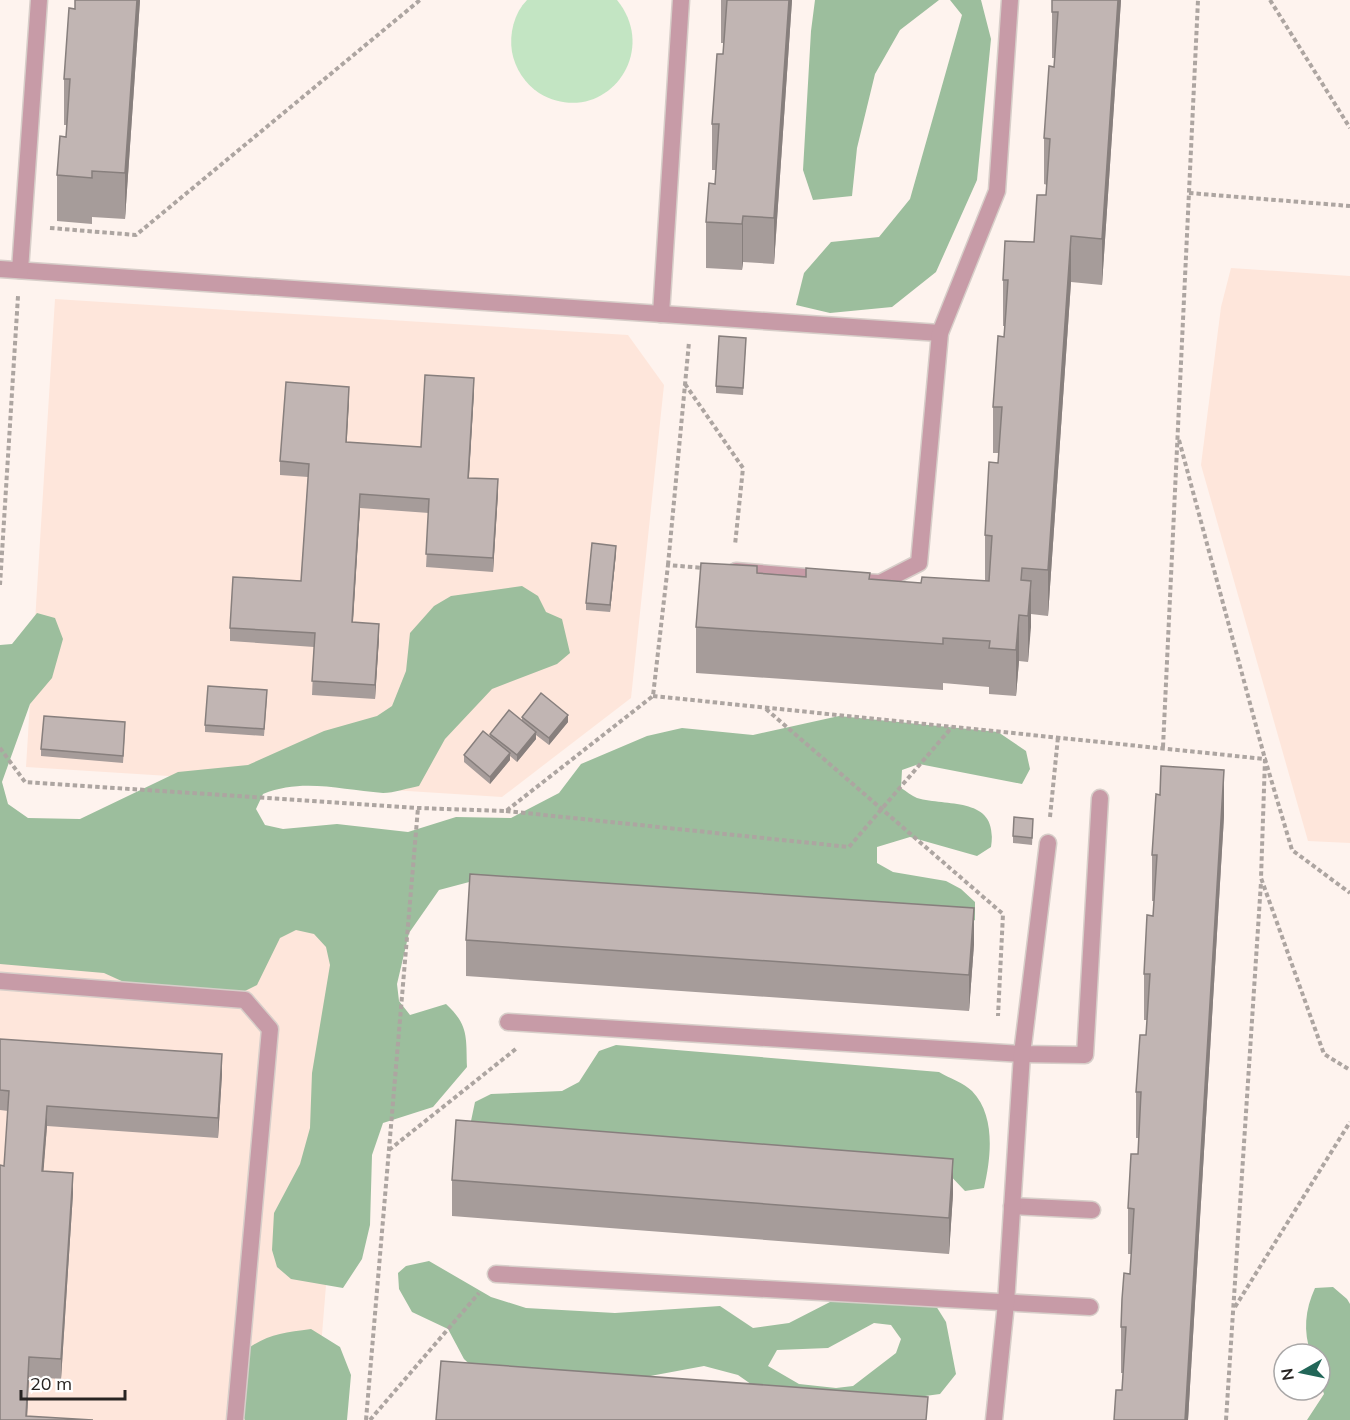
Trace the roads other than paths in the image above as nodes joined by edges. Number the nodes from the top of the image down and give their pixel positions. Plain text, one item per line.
1 (39, 0) edge
2 (681, 0) edge
3 (1010, 0) edge
4 (0, 269) edge
5 (20, 270) junction
6 (661, 314) junction
7 (940, 333) junction
8 (733, 571) edge
9 (823, 578) edge
10 (846, 580) edge
11 (1100, 798) dead end
12 (1048, 843) road end
13 (0, 981) edge
14 (508, 1022) dead end
15 (1022, 1054) junction
16 (1012, 1206) junction
17 (1092, 1210) dead end
18 (496, 1274) road end
19 (1005, 1303) junction
20 (1090, 1307) dead end
21 (235, 1420) edge
22 (994, 1420) edge

1 - 5 lane
2 - 6 lane
3 - 7 lane
4 - 5 lane
5 - 6 lane
6 - 7 lane
7 - 10 lane
8 - 9 lane
11 - 15 lane
12 - 15 lane
13 - 21 lane
14 - 15 lane
15 - 16 lane
16 - 17 lane
16 - 19 lane
18 - 19 lane
19 - 20 lane
19 - 22 lane

